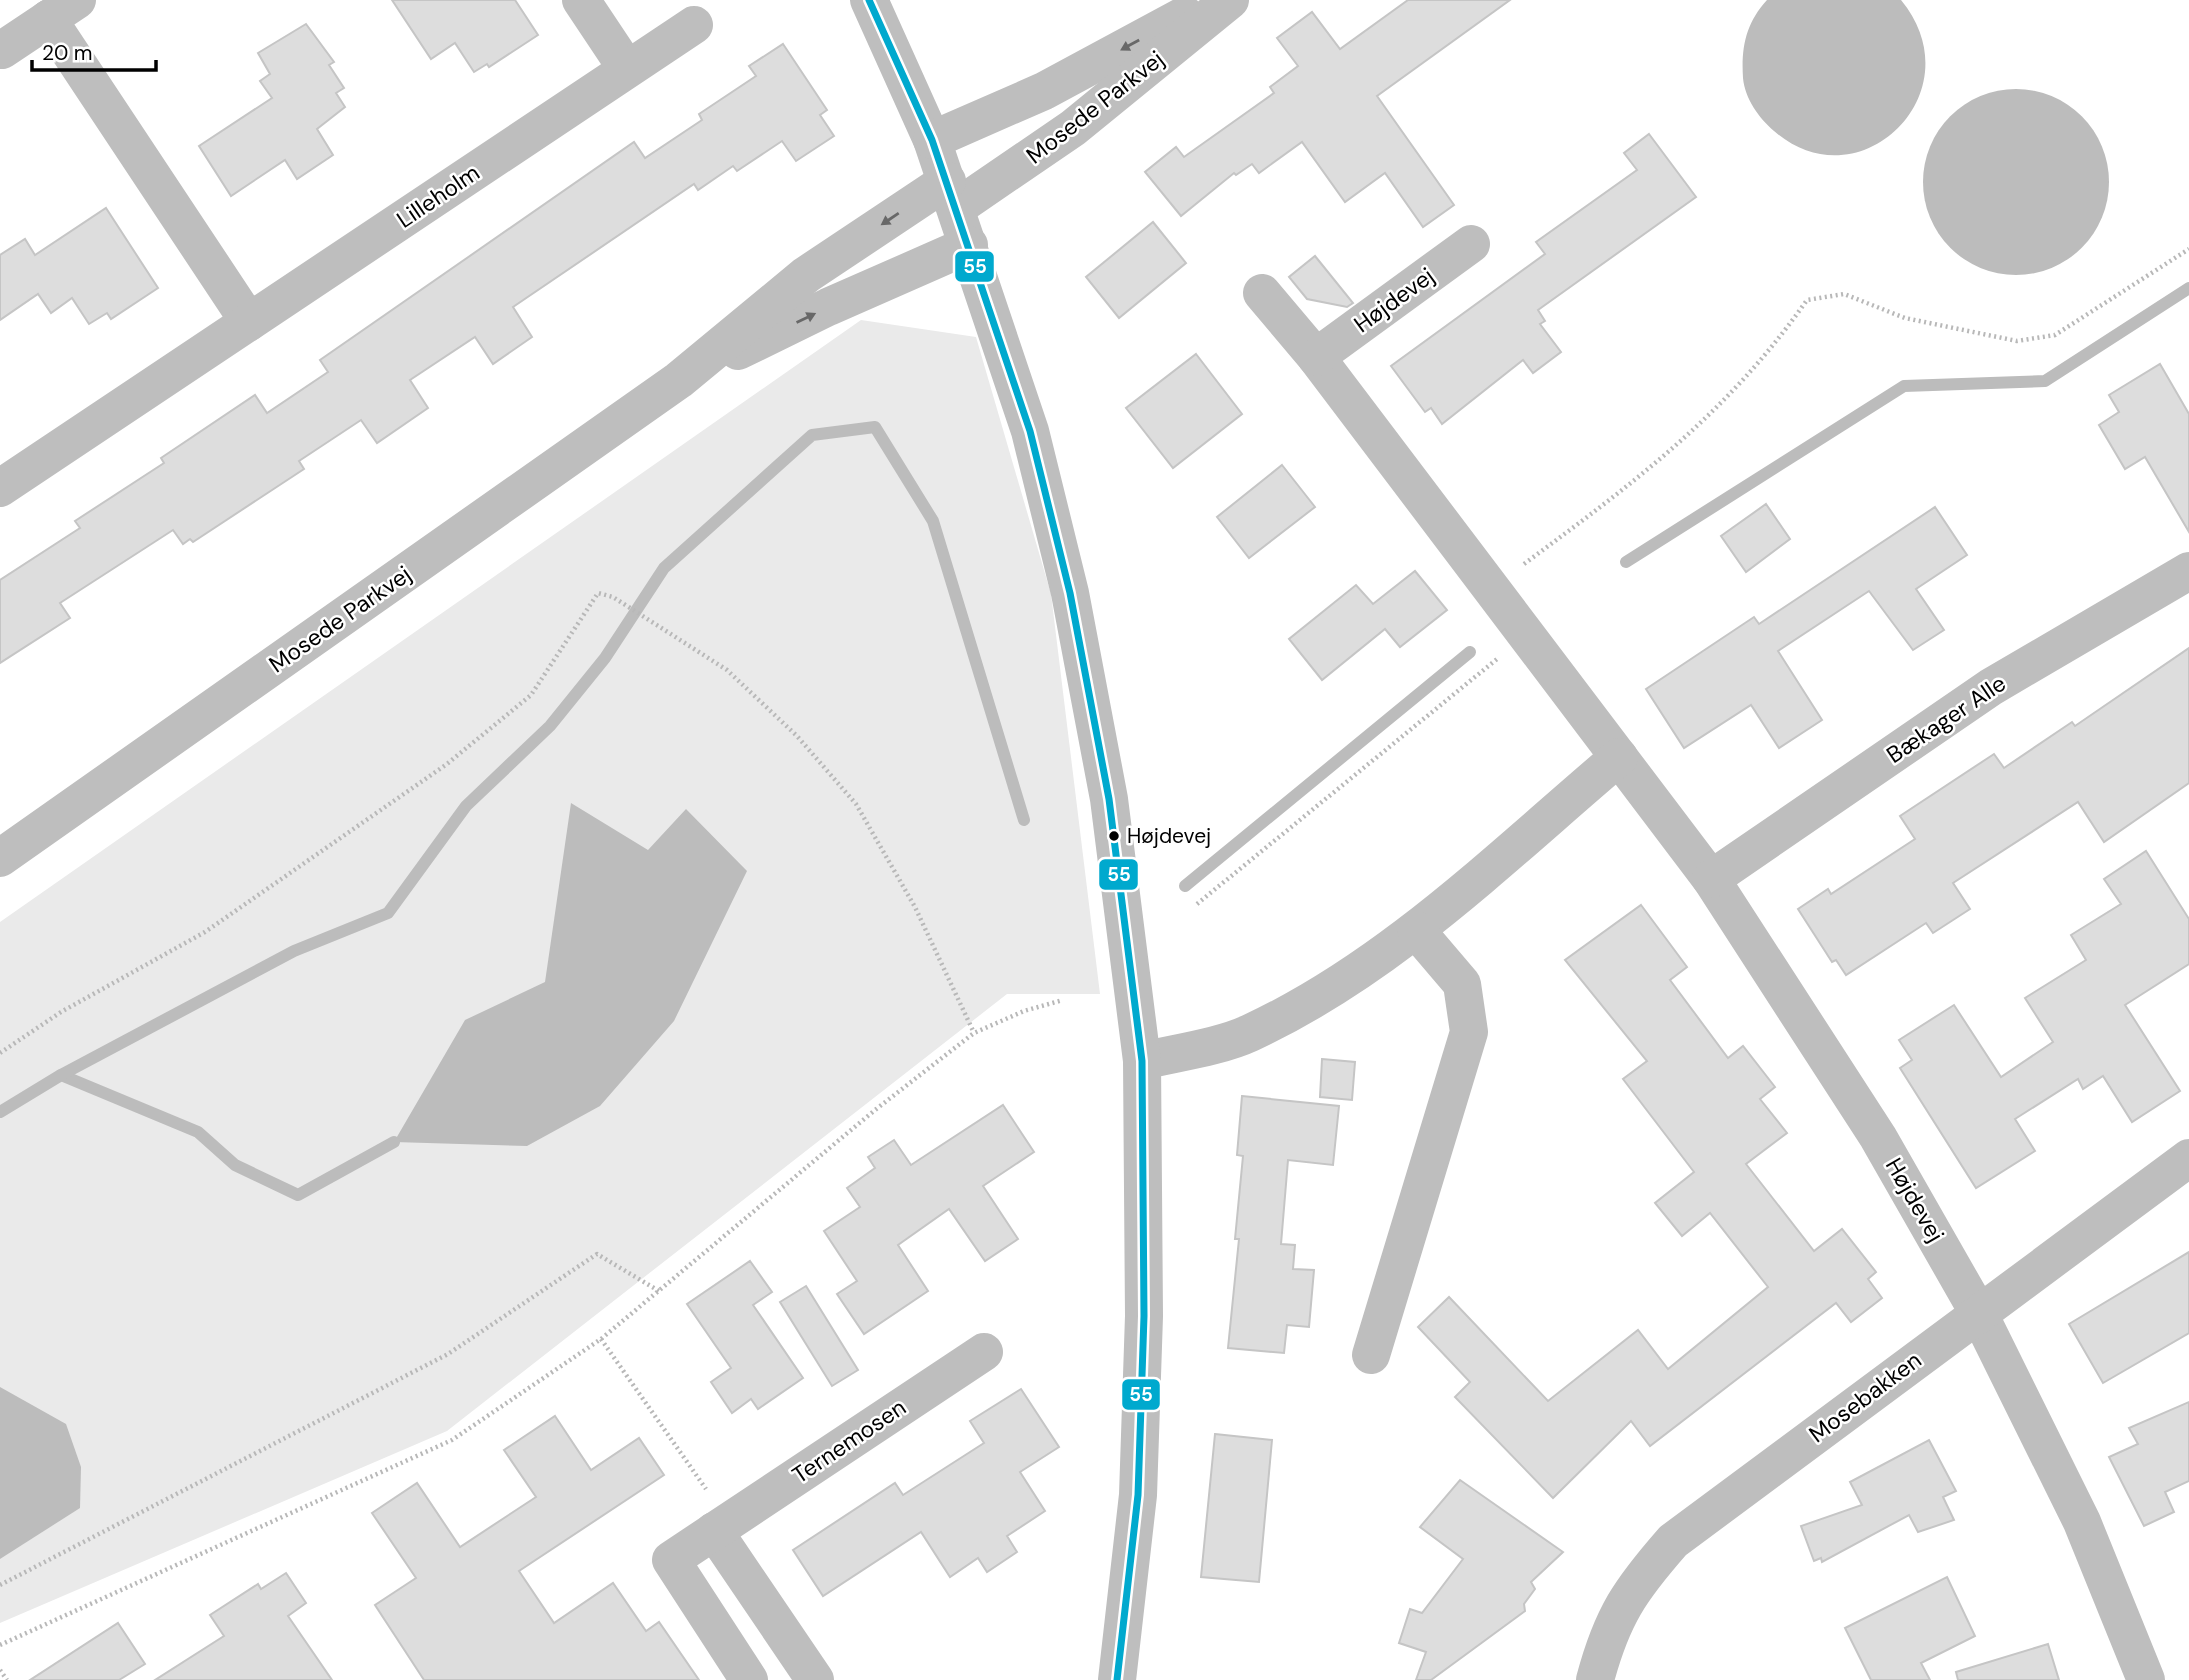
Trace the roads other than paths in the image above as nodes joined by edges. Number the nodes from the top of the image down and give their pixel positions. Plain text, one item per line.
1 (581, 0) edge
2 (869, 0) edge
3 (1211, 0) edge
4 (1230, 0) edge
5 (62, 10) edge
6 (694, 25) dead end
7 (2, 50) dead end
8 (627, 69) junction
9 (932, 140) junction
10 (951, 195) junction
11 (1471, 244) dead end
12 (969, 246) junction
13 (1262, 293) dead end
14 (249, 322) junction
15 (1316, 357) junction
16 (679, 380) junction
17 (0, 488) edge
18 (2189, 571) edge
19 (1619, 757) junction
20 (0, 858) edge
21 (1711, 879) junction
22 (1416, 930) junction
23 (1142, 1061) junction
24 (2189, 1158) edge
25 (1978, 1312) junction
26 (984, 1352) dead end
27 (1371, 1355) dead end
28 (715, 1531) junction
29 (749, 1680) edge
30 (815, 1680) edge
31 (1117, 1680) edge
32 (1595, 1680) edge
33 (2146, 1680) edge

1 - 8 street
2 - 9 street
3 -> 9 street, Mosede Parkvej
4 - 10 street, Mosede Parkvej
5 - 7 street
5 - 14 street
6 - 8 street, Lilleholm
8 - 14 street, Lilleholm
9 - 10 street
10 - 12 street
10 -> 16 street, Mosede Parkvej
11 - 15 street, Højdevej
16 -> 12 street, Mosede Parkvej
12 - 23 street
13 - 15 street, Højdevej
14 - 17 street, Lilleholm
15 - 19 street, Højdevej
16 - 20 street, Mosede Parkvej
18 - 21 street, Bækager Alle
19 - 21 street, Højdevej
19 - 22 street
21 - 25 street, Højdevej
22 - 23 street
22 - 27 street
23 - 31 street
24 - 25 street, Mosebakken
25 - 32 street, Mosebakken
25 - 33 street, Højdevej
26 - 28 street, Ternemosen
28 - 29 street, Ternemosen
28 - 30 street

